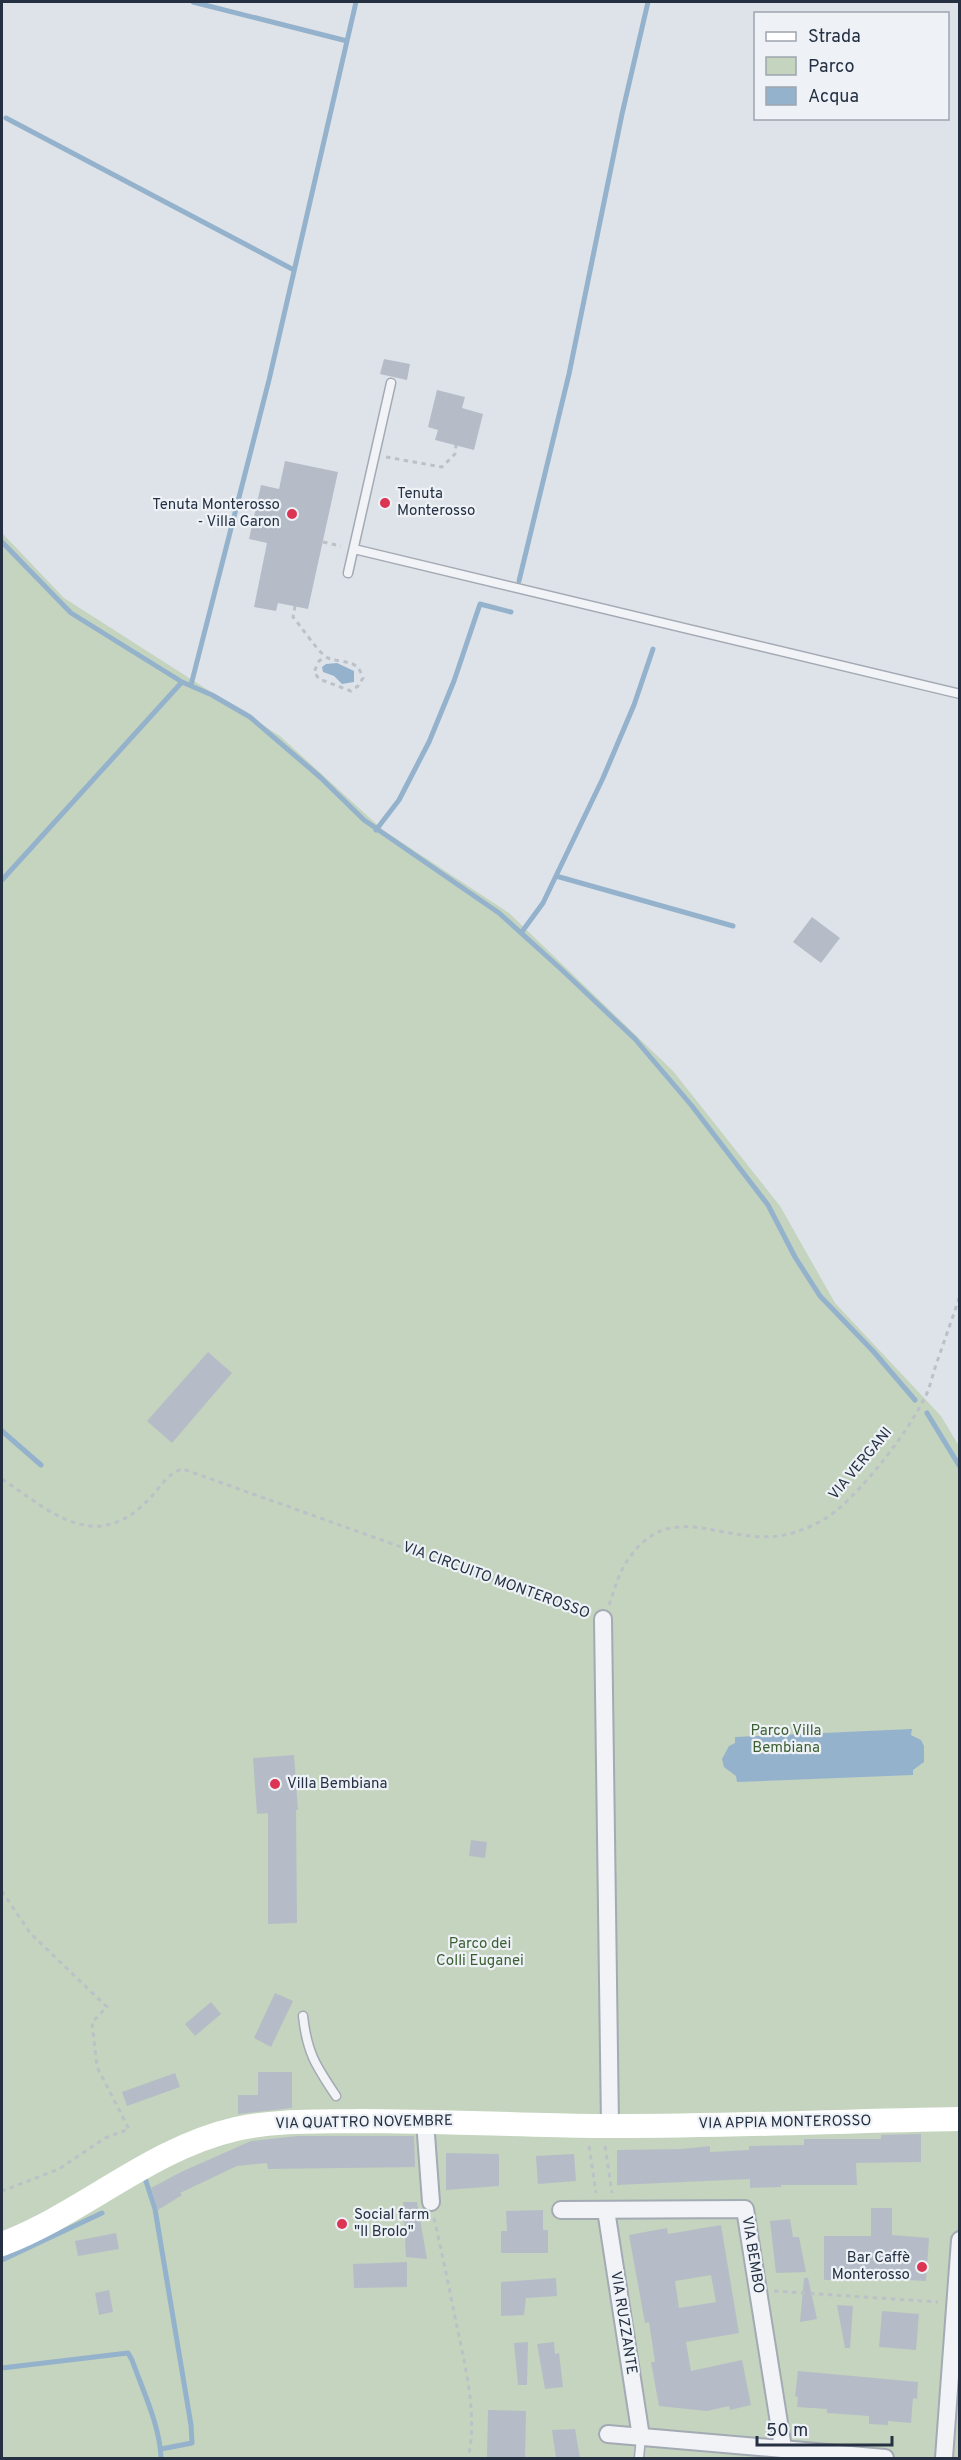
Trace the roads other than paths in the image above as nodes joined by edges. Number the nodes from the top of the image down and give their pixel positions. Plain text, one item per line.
1 (391, 383) dead end
2 (354, 549) junction
3 (348, 573) dead end
4 (960, 694) edge
5 (603, 1619) road end
6 (303, 2016) dead end
7 (336, 2096) dead end
8 (960, 2119) edge
9 (424, 2121) junction
10 (607, 2132) junction
11 (431, 2202) road end
12 (561, 2210) dead end
13 (606, 2210) junction
14 (960, 2240) edge
15 (2, 2244) edge
16 (608, 2434) dead end
17 (640, 2437) junction
18 (783, 2448) junction
19 (639, 2458) edge
20 (885, 2458) edge
21 (944, 2458) edge

1 - 2 lane
2 - 3 lane
2 - 4 lane
5 - 10 street, VIA CIRCUITO MONTEROSSO
6 - 7 lane
8 - 10 main road, VIA APPIA MONTEROSSO
9 - 10 main road, VIA QUATTRO NOVEMBRE
9 - 11 street
9 - 15 main road, VIA QUATTRO NOVEMBRE
12 - 13 street, VIA BEMBO
13 - 17 street, VIA RUZZANTE
13 - 18 street, VIA BEMBO
14 - 21 street
16 - 17 street
17 - 18 street
17 - 19 lane
18 - 20 street

